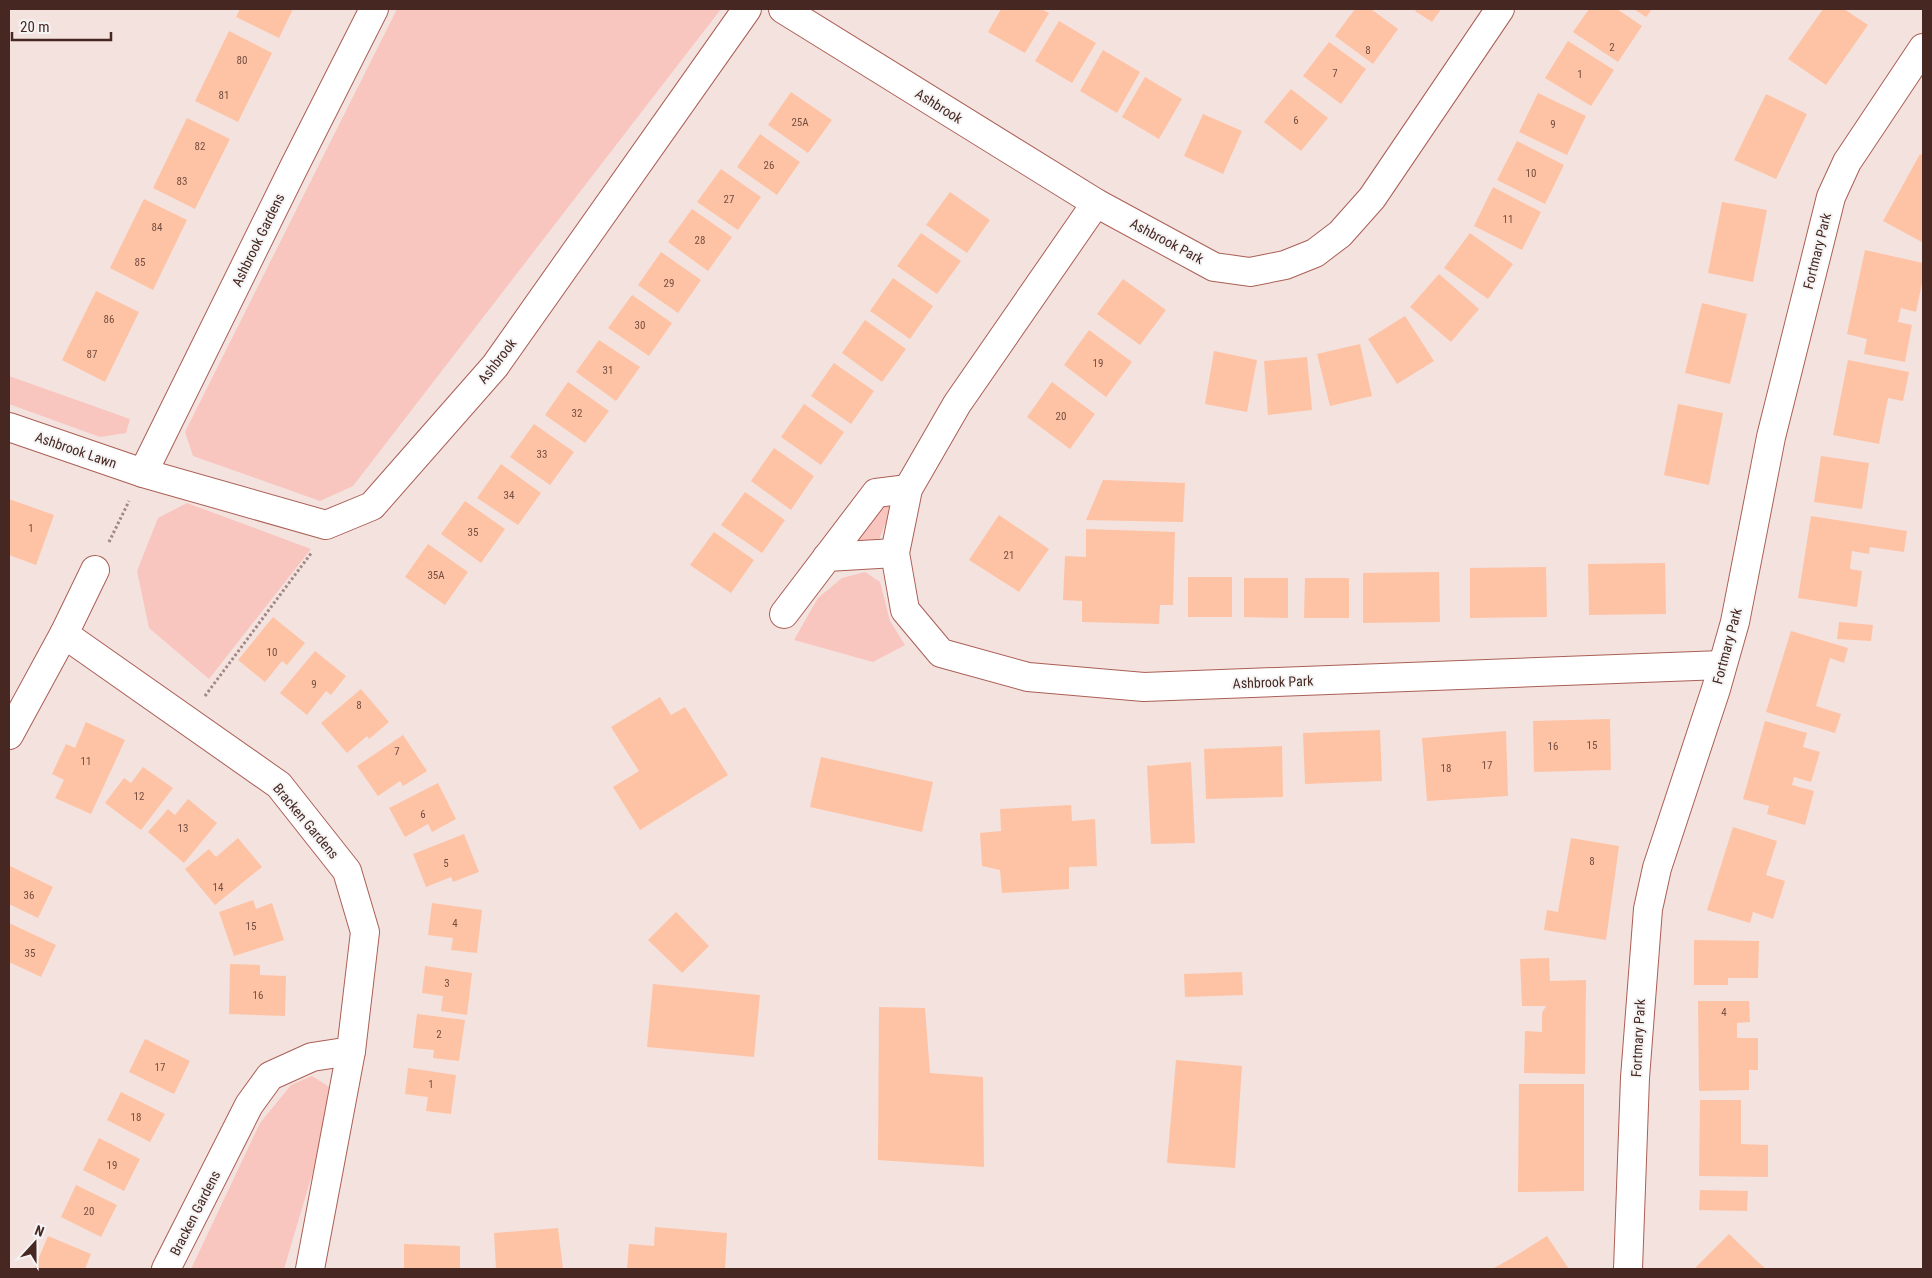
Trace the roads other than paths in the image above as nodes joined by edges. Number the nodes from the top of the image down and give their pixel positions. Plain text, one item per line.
1 (374, 9) edge
2 (747, 9) edge
3 (783, 9) edge
4 (1500, 9) edge
5 (1923, 48) edge
6 (1096, 203) junction
7 (9, 427) edge
8 (143, 473) junction
9 (908, 489) junction
10 (895, 553) junction
11 (827, 557) junction
12 (95, 570) road end
13 (784, 614) dead end
14 (64, 634) junction
15 (1722, 665) junction
16 (9, 735) edge
17 (351, 1051) junction
18 (166, 1269) edge
19 (310, 1269) edge
20 (1628, 1269) edge

1 - 8 street, Ashbrook Gardens
2 - 8 street, Ashbrook
3 - 6 street, Ashbrook
4 - 6 street, Ashbrook Park
5 - 15 street, Fortmary Park
6 - 9 street, Ashbrook Park
7 - 8 street, Ashbrook Lawn
9 - 10 street, Ashbrook Park
9 - 11 street
10 - 11 street
10 - 15 street, Ashbrook Park
11 - 13 street
12 - 14 street
14 - 16 street
14 - 17 street, Bracken Gardens
15 - 20 street, Fortmary Park
17 - 18 street, Bracken Gardens
17 - 19 street, Bracken Gardens

